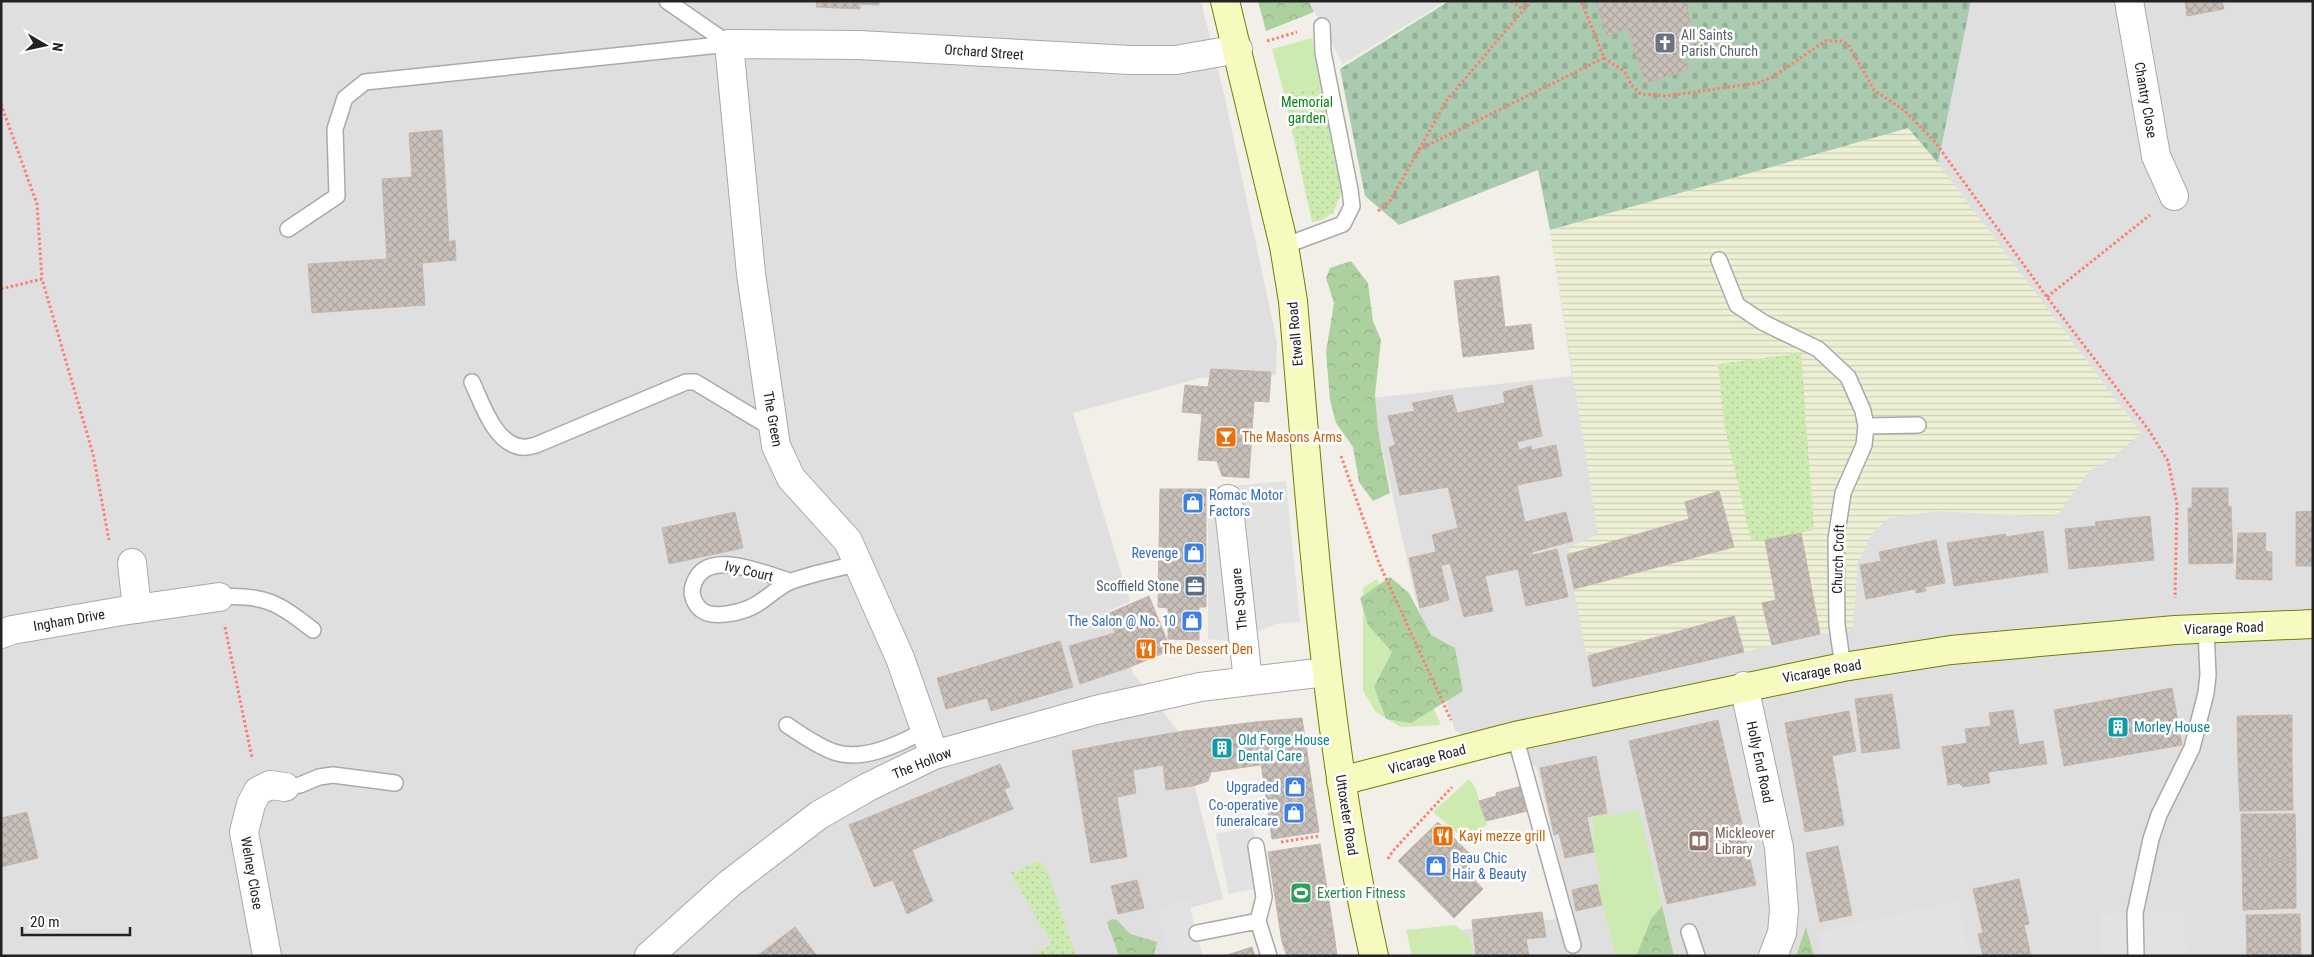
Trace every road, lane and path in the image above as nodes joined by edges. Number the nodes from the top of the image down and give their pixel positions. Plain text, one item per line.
1 (667, 1) edge
2 (1225, 1) edge
3 (1511, 1) edge
4 (1531, 1) edge
5 (1581, 1) edge
6 (2129, 1) edge
7 (1524, 10) junction
8 (1322, 26) joint
9 (729, 44) junction
10 (1238, 49) junction
11 (1604, 58) junction
12 (1, 104) edge
13 (1417, 150) junction
14 (2174, 196) joint
15 (1343, 224) junction
16 (288, 229) dead end
17 (1284, 246) junction
18 (1719, 260) dead end
19 (42, 279) junction
20 (1, 289) edge
21 (2047, 297) junction
22 (472, 382) dead end
23 (1918, 425) dead end
24 (1866, 426) junction
25 (773, 429) junction
26 (1340, 454) dead end
27 (1228, 498) dead end
28 (109, 542) dead end
29 (132, 563) dead end
30 (859, 563) junction
31 (790, 581) junction
32 (219, 598) junction
33 (137, 609) junction
34 (2313, 624) edge
35 (2206, 629) junction
36 (313, 630) dead end
37 (2175, 630) junction
38 (1, 634) edge
39 (1843, 667) junction
40 (1326, 672) junction
41 (1248, 681) junction
42 (1744, 686) junction
43 (786, 725) dead end
44 (925, 730) junction
45 (1515, 736) junction
46 (1464, 749) junction
47 (934, 755) junction
48 (1341, 781) junction
49 (395, 782) dead end
50 (285, 787) joint
51 (258, 791) junction
52 (1350, 835) junction
53 (1256, 846) joint
54 (1384, 867) dead end
55 (1258, 921) junction
56 (1689, 932) dead end
57 (1197, 933) dead end
58 (1573, 945) dead end
59 (267, 956) edge
60 (649, 956) edge
61 (1269, 956) edge
62 (1374, 956) edge
63 (1697, 956) edge
64 (1773, 956) edge
65 (2136, 956) edge

1 - 9 lane
2 - 10 street, Etwall Road
3 - 7 path
4 - 7 path
5 - 11 path
6 - 14 street, Chantry Close
7 - 13 path
8 - 10 path
8 - 15 lane
9 - 10 street, Orchard Street
9 - 16 lane
9 - 25 street, The Green
10 - 17 street, Etwall Road
11 - 13 path
11 - 21 path
12 - 19 path
13 - 15 path
14 - 21 path
15 - 17 lane
17 - 40 street, Etwall Road
18 - 24 lane, Church Croft
19 - 20 path
19 - 28 path
21 - 37 path
22 - 25 lane
23 - 24 lane
24 - 39 lane, Church Croft
25 - 30 street, The Green
26 - 46 path
27 - 41 street, The Square
29 - 33 street
30 - 31 lane, Ivy Court
30 - 44 street, The Green
31 - 31 lane, Ivy Court
32 - 33 street, Ingham Drive
32 - 36 lane
32 - 51 path
33 - 38 street, Ingham Drive
34 - 35 street, Vicarage Road
35 - 37 street, Vicarage Road
35 - 65 lane
37 - 39 street, Vicarage Road
39 - 42 street, Vicarage Road
40 - 41 street
40 - 48 street, Uttoxeter Road
41 - 47 street, The Hollow
42 - 45 street, Vicarage Road
42 - 64 street, Holly End Road
43 - 44 lane
44 - 47 street, The Green
45 - 46 street, Vicarage Road
45 - 58 lane
46 - 48 street, Vicarage Road
46 - 54 path
47 - 60 street, The Hollow
48 - 52 street, Uttoxeter Road
49 - 50 lane
50 - 51 street
51 - 59 street, Welney Close
52 - 53 path
52 - 62 street, Uttoxeter Road
53 - 55 lane
55 - 57 lane
55 - 61 lane
56 - 63 lane

